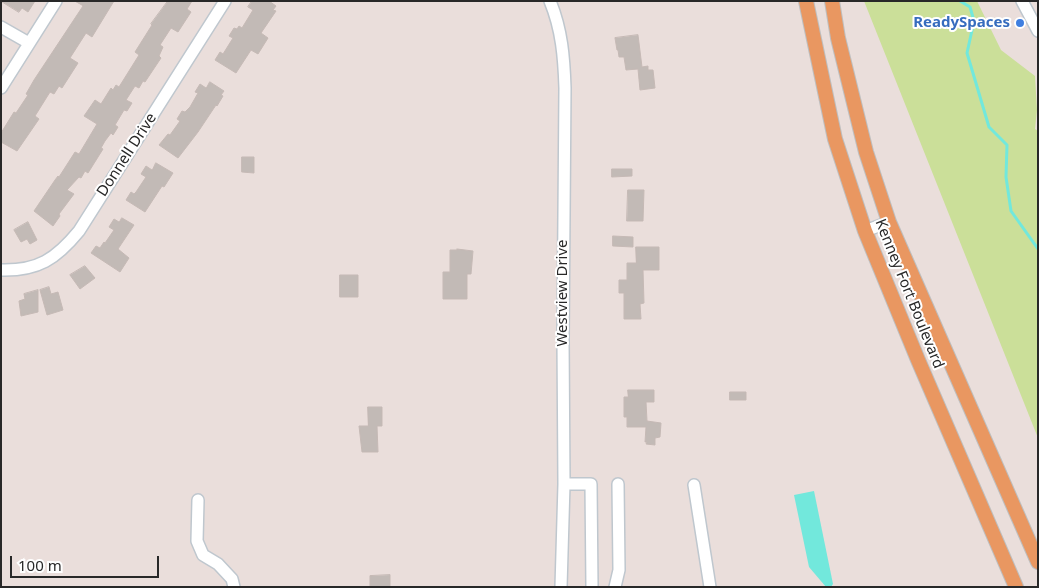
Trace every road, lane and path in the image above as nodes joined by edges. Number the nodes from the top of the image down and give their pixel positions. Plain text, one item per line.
1 (56, 1) edge
2 (225, 1) edge
3 (550, 1) edge
4 (806, 1) edge
5 (832, 1) edge
6 (1022, 1) edge
7 (1, 27) edge
8 (1038, 31) edge
9 (29, 43) junction
10 (1, 88) edge
11 (889, 222) junction
12 (865, 231) junction
13 (1, 270) edge
14 (564, 484) junction
15 (618, 484) dead end
16 (694, 485) dead end
17 (198, 500) dead end
18 (1038, 562) edge
19 (234, 587) edge
20 (561, 587) edge
21 (592, 587) edge
22 (615, 587) edge
23 (710, 587) edge
24 (1016, 587) edge

1 - 9 street
2 - 13 street, Donnell Drive
3 - 14 street, Westview Drive
4 - 12 main road, Kenney Fort Boulevard
5 - 11 main road, Kenney Fort Boulevard
6 - 8 street
7 - 9 street
9 - 10 street
11 - 12 street
11 - 18 main road, Kenney Fort Boulevard
12 - 24 main road, Kenney Fort Boulevard
14 - 20 street, Westview Drive
14 - 21 street
15 - 22 street
16 - 23 street
17 - 19 street

